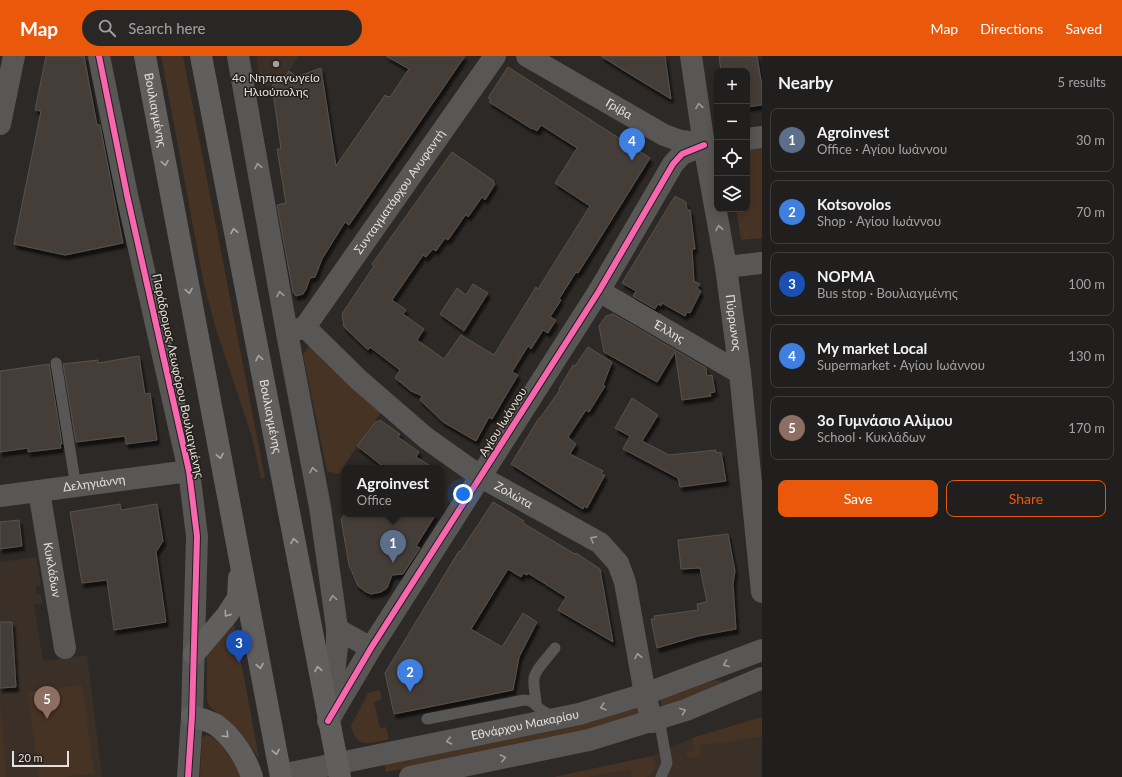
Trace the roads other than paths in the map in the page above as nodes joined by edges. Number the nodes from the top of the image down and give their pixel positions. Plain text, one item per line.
1 (14, 56) edge
2 (99, 56) edge
3 (145, 56) edge
4 (201, 56) edge
5 (238, 56) edge
6 (495, 56) edge
7 (527, 56) edge
8 (691, 56) edge
9 (0, 124) edge
10 (762, 137) edge
11 (750, 139) edge
12 (711, 144) edge
13 (762, 263) edge
14 (726, 267) junction
15 (599, 291) junction
16 (296, 330) junction
17 (56, 363) dead end
18 (740, 373) junction
19 (189, 471) junction
20 (481, 477) junction
21 (76, 486) junction
22 (39, 491) junction
23 (0, 496) edge
24 (241, 564) junction
25 (762, 592) edge
26 (337, 629) junction
27 (65, 648) dead end
28 (371, 648) junction
29 (554, 648) dead end
30 (762, 650) edge
31 (194, 654) junction
32 (762, 678) edge
33 (645, 694) junction
34 (536, 704) junction
35 (192, 716) junction
36 (561, 717) junction
37 (427, 719) dead end
38 (655, 720) junction
39 (328, 721) junction
40 (338, 770) edge
41 (281, 776) edge
42 (188, 777) edge
43 (252, 777) edge
44 (410, 777) edge
45 (661, 777) edge

1 - 9 street
2 - 19 street, Παράδρομος Λεωφόρου Βουλιαγμένης
3 -> 24 main road, Βουλιαγμένης
39 -> 4 main road, Βουλιαγμένης
16 -> 5 street
6 - 16 street, Συνταγματάρχου Ανυφαντή
7 - 12 street, Γρίβα
12 -> 8 street, Πύρρωνος
10 - 11 street
14 -> 12 street, Πύρρωνος
12 - 15 street, Αγίου Ιωάννου
13 - 14 street
14 - 18 street, Πύρρωνος
15 - 18 street, Έλλης
15 - 20 street, Αγίου Ιωάννου
16 - 20 street, Ζολώτα
26 -> 16 street
17 - 21 lane
18 - 25 street, Πύρρωνος
19 - 21 street, Δεληγιάννη
19 - 31 street, Παράδρομος Λεωφόρου Βουλιαγμένης
20 - 28 street, Αγίου Ιωάννου
33 -> 20 street, Ζολώτα
21 - 22 street, Δεληγιάννη
22 - 23 street, Δεληγιάννη
22 - 27 street, Κυκλάδων
24 -> 31 main road
24 -> 41 main road, Βουλιαγμένης
26 - 28 street
26 - 39 street
28 - 39 street, Αγίου Ιωάννου
29 - 34 lane
30 -> 33 street, Εθνάρχου Μακαρίου
31 - 35 street, Παράδρομος Λεωφόρου Βουλιαγμένης
38 -> 32 street
33 -> 36 street, Εθνάρχου Μακαρίου
33 - 38 street, Ζολώτα
34 - 36 lane
34 - 37 lane
35 - 42 street, Παράδρομος Λεωφόρου Βουλιαγμένης
35 -> 43 main road
36 -> 40 street, Εθνάρχου Μακαρίου
44 -> 38 street
38 - 45 lane
39 - 40 main road, Βουλιαγμένης
40 - 41 street, Εθνάρχου Μακαρίου

